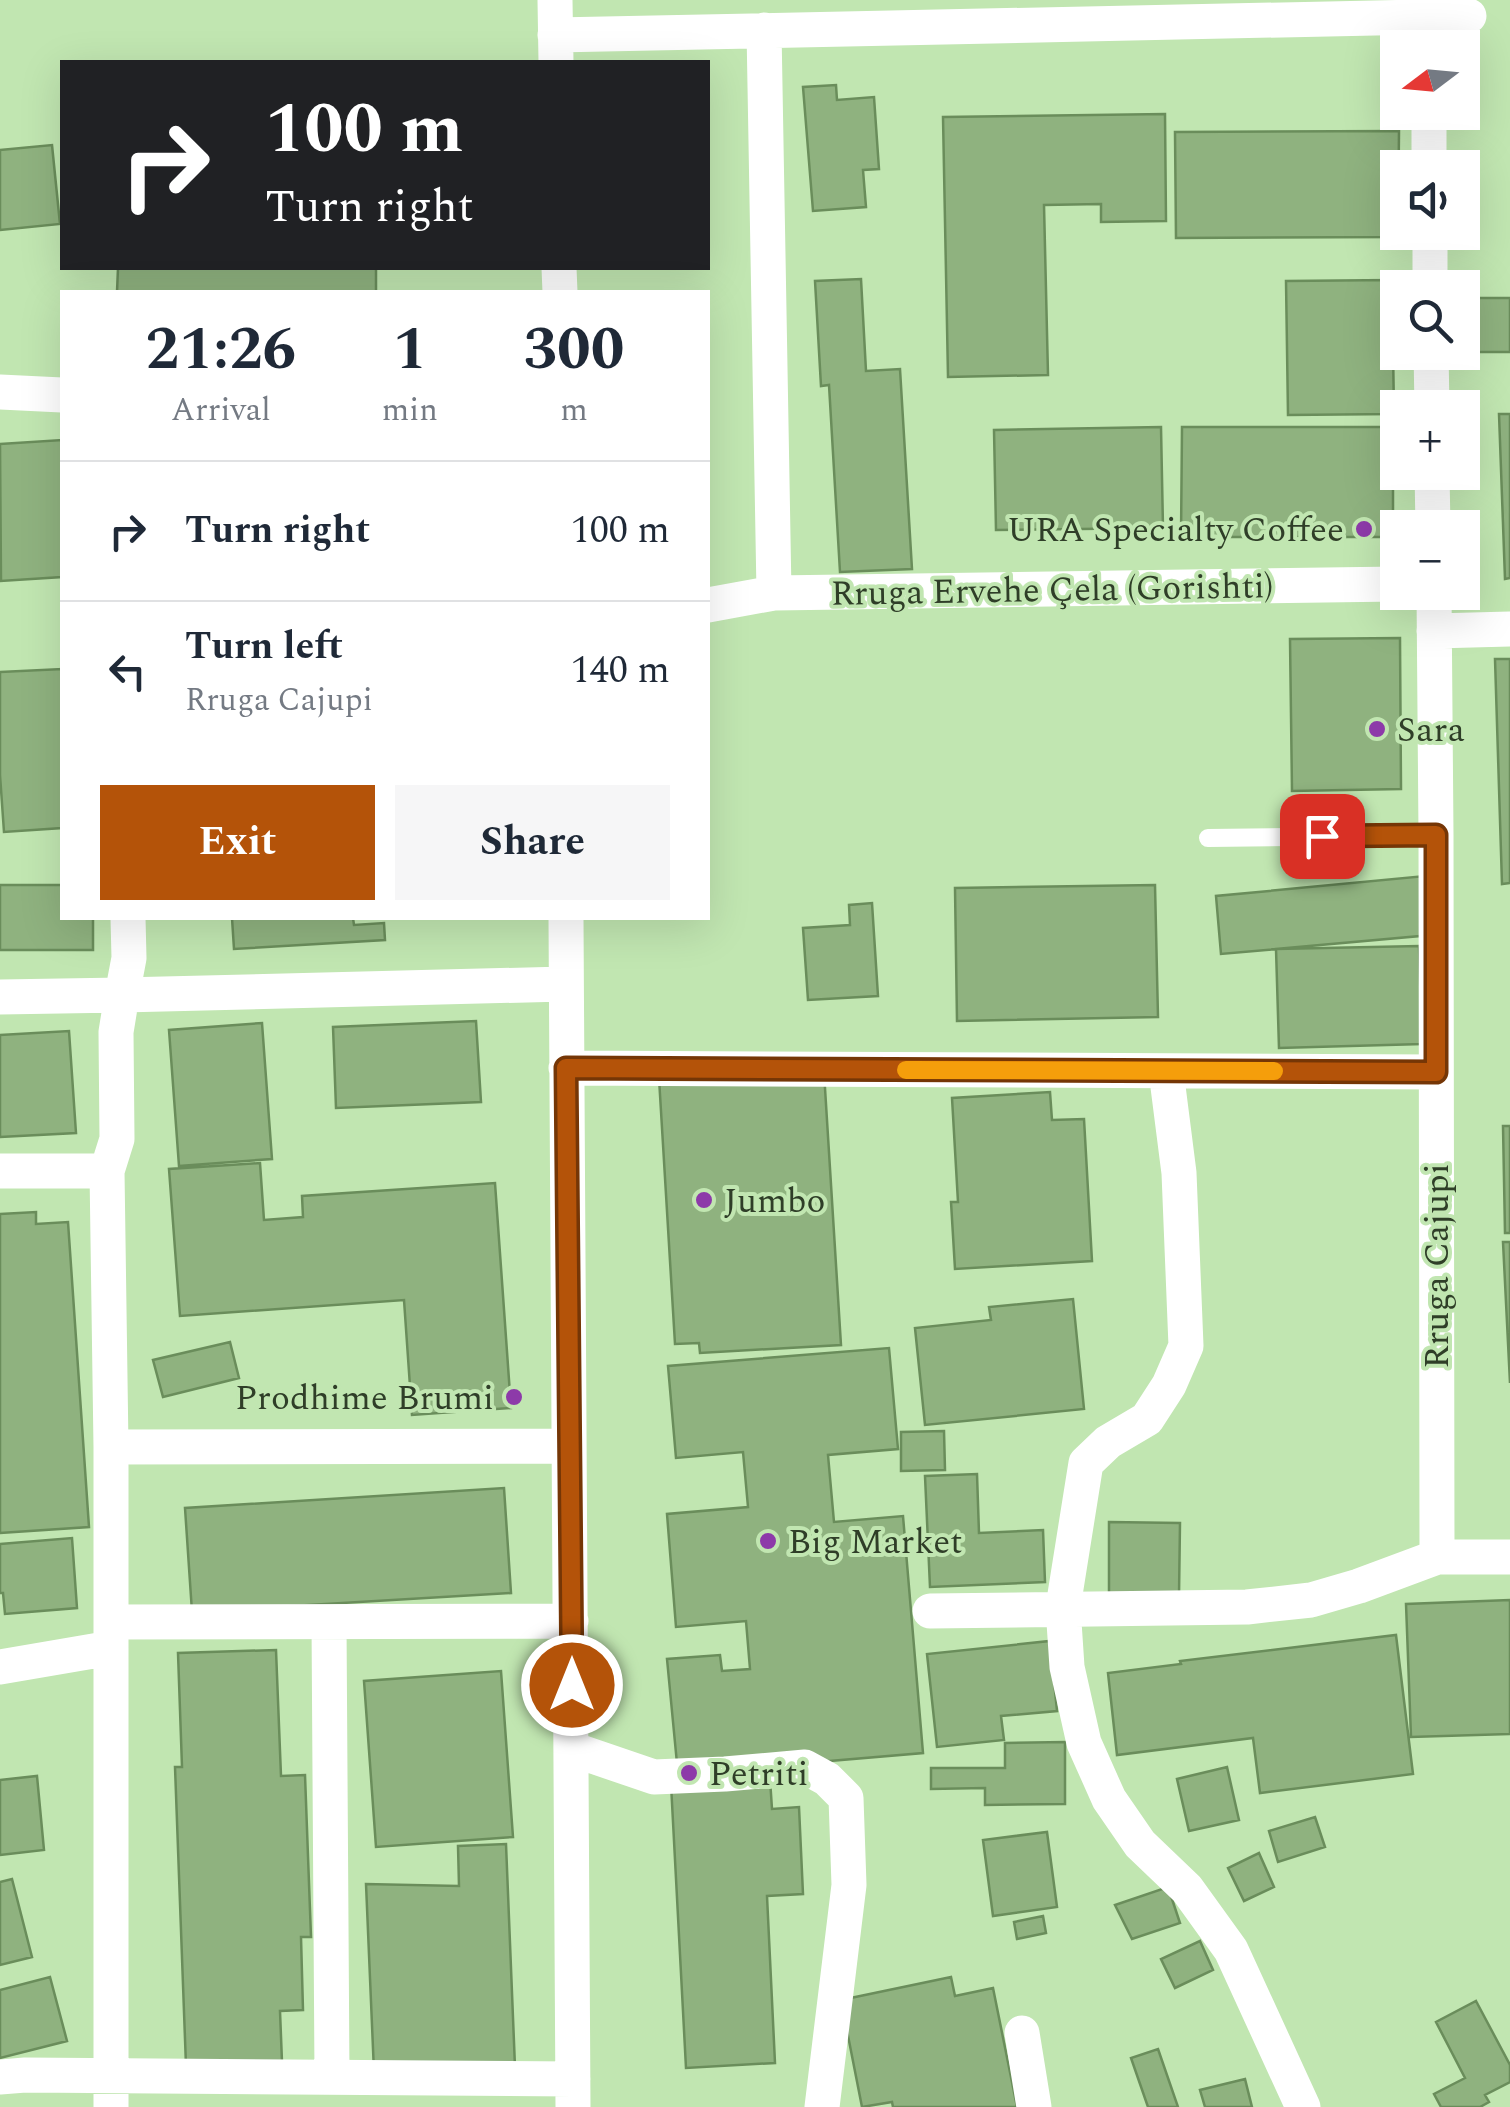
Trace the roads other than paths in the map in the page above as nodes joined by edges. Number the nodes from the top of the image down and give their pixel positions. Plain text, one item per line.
1 (1469, 8) edge
2 (764, 30) junction
3 (1431, 30) edge
4 (555, 32) edge
5 (1380, 32) edge
6 (0, 392) edge
7 (60, 395) edge
8 (1380, 584) edge
9 (774, 593) junction
10 (710, 605) edge
11 (1434, 610) edge
12 (1510, 629) edge
13 (1434, 631) junction
14 (1436, 835) junction
15 (1208, 838) dead end
16 (128, 920) edge
17 (566, 920) edge
18 (566, 984) junction
19 (122, 995) junction
20 (0, 996) edge
21 (566, 1068) junction
22 (1166, 1071) junction
23 (1436, 1072) junction
24 (106, 1171) junction
25 (0, 1172) edge
26 (570, 1446) junction
27 (111, 1447) junction
28 (1437, 1557) junction
29 (1510, 1557) edge
30 (1063, 1608) junction
31 (930, 1610) dead end
32 (571, 1621) junction
33 (329, 1622) junction
34 (111, 1635) junction
35 (0, 1667) edge
36 (572, 1750) junction
37 (1022, 2033) dead end
38 (332, 2077) junction
39 (0, 2078) edge
40 (111, 2092) edge
41 (573, 2093) edge
42 (822, 2107) edge
43 (1034, 2107) edge
44 (1303, 2107) edge

1 - 3 street
2 - 4 street
2 - 5 street
2 - 9 street
6 - 7 street
8 - 9 street, Rruga Ervehe Çela (Gorishti)
9 - 10 street, Rruga Ervehe Çela (Gorishti)
11 - 13 street, Rruga Cajupi
12 - 13 street
13 - 14 street, Rruga Cajupi
14 - 15 lane
14 - 23 street, Rruga Cajupi
16 - 19 street
17 - 18 street
18 - 19 street
18 - 21 street
19 - 20 street
19 - 24 street
21 - 22 street
21 - 26 street
22 - 23 street
22 - 30 street
23 - 28 street, Rruga Cajupi
24 - 25 street
24 - 27 street
26 - 27 street
26 - 32 street
27 - 34 street
28 - 29 street
28 - 30 street
30 - 31 street
30 - 44 street
32 - 33 street
32 - 36 street
33 - 34 street
33 - 38 street
34 - 35 street
34 - 40 street
36 - 41 street
36 - 42 street
37 - 43 street
38 - 40 street
38 - 41 street
39 - 40 street

